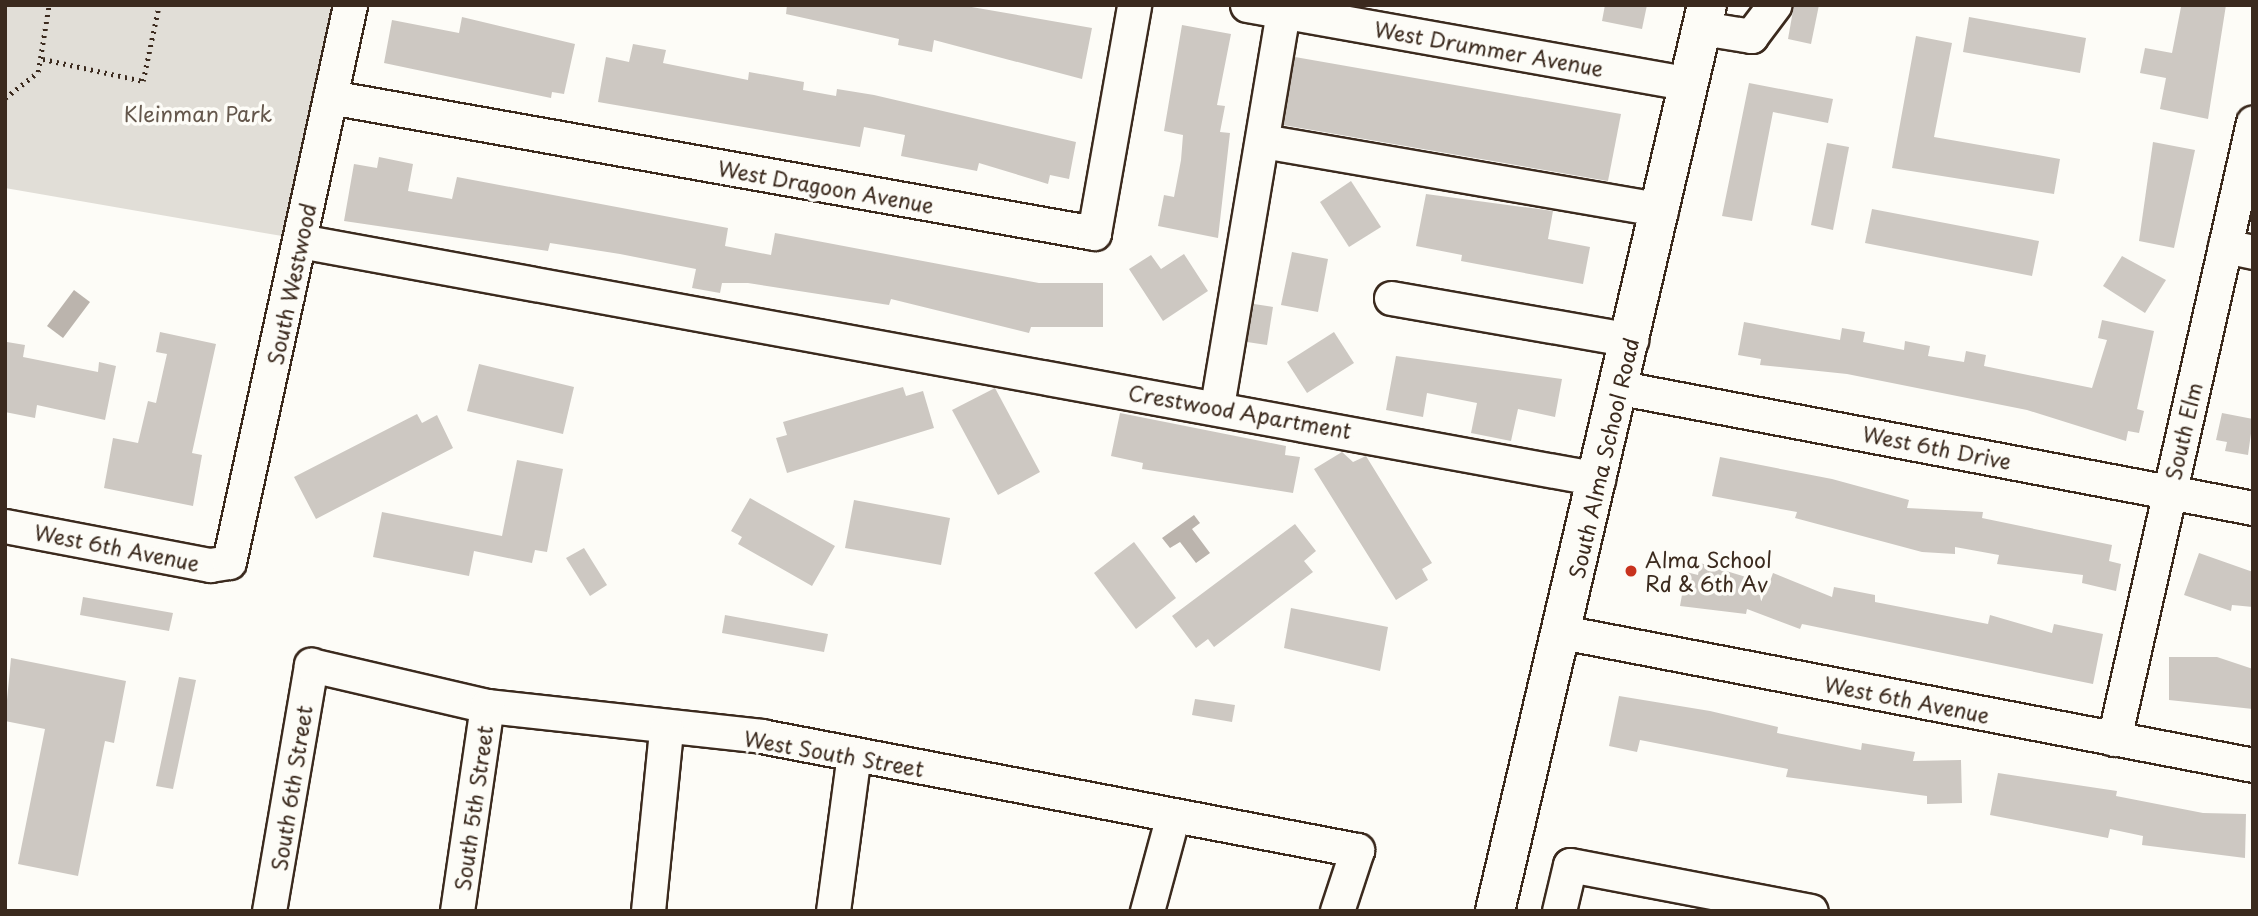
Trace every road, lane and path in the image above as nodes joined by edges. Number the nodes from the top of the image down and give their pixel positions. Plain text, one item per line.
1 (49, 5) edge
2 (159, 5) edge
3 (350, 5) edge
4 (1134, 5) edge
5 (1247, 5) edge
6 (1774, 5) edge
7 (1286, 10) edge
8 (1704, 17) edge
9 (43, 59) junction
10 (1689, 84) junction
11 (330, 97) junction
12 (5, 98) edge
13 (2253, 122) edge
14 (1263, 141) junction
15 (1661, 210) junction
16 (300, 241) junction
17 (2239, 249) edge
18 (1391, 298) dead end
19 (1632, 340) junction
20 (1621, 388) junction
21 (1217, 406) junction
22 (1598, 479) junction
23 (2169, 492) junction
24 (2253, 508) edge
25 (5, 526) edge
26 (229, 562) joint
27 (1562, 632) junction
28 (311, 665) joint
29 (487, 706) junction
30 (666, 730) junction
31 (2114, 739) junction
32 (854, 754) junction
33 (2253, 765) edge
34 (1172, 819) junction
35 (269, 911) edge
36 (457, 911) edge
37 (648, 911) edge
38 (833, 911) edge
39 (1147, 911) edge
40 (1337, 911) edge
41 (1496, 911) edge
42 (1559, 911) edge
43 (1811, 911) edge

1 - 9 path
2 - 9 path
3 - 11 street, South Westwood
4 - 11 street, West Dragoon Avenue
5 - 7 street, West Drummer Avenue
6 - 8 street
7 - 10 street, West Drummer Avenue
7 - 14 street
8 - 10 main road, South Alma School Road
9 - 12 path
10 - 15 main road, South Alma School Road
11 - 16 street, South Westwood
13 - 17 street, South Elm
14 - 15 street
14 - 21 street
15 - 19 main road, South Alma School Road
16 - 21 street, Crestwood Apartment
16 - 26 street, South Westwood
17 - 23 street, South Elm
18 - 19 street
19 - 20 main road, South Alma School Road
20 - 22 main road, South Alma School Road
20 - 23 street, West 6th Drive
21 - 22 street, Crestwood Apartment
22 - 27 main road, South Alma School Road
23 - 24 street, West 6th Drive
23 - 31 street, South Elm
25 - 26 street, West 6th Avenue
27 - 31 street, West 6th Avenue
27 - 41 main road, South Alma School Road
28 - 29 street, West South Street
28 - 35 street, South 6th Street
29 - 30 street, West South Street
29 - 36 street, South 5th Street
30 - 32 street, West South Street
30 - 37 street
31 - 33 street, West 6th Avenue
32 - 34 street, West South Street
32 - 38 street
34 - 39 street
34 - 40 street, West South Street
42 - 43 street

